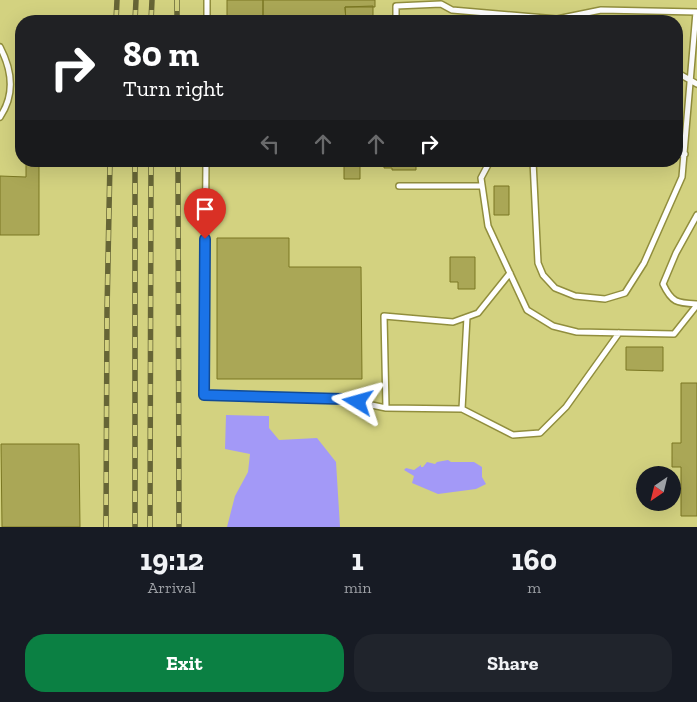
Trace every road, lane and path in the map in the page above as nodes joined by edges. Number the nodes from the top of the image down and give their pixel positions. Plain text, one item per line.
1 (207, 0) edge
2 (697, 12) edge
3 (207, 15) edge
4 (396, 15) edge
5 (504, 15) edge
6 (579, 15) edge
7 (0, 47) edge
8 (683, 76) edge
9 (690, 80) junction
10 (697, 84) edge
11 (0, 117) edge
12 (685, 154) joint
13 (206, 167) edge
14 (487, 167) edge
15 (533, 167) edge
16 (399, 186) dead end
17 (482, 186) junction
18 (697, 215) edge
19 (510, 273) junction
20 (697, 305) edge
21 (467, 317) junction
22 (619, 333) junction
23 (386, 408) junction
24 (462, 409) junction

1 - 3 lane
2 - 6 lane
2 - 9 lane
4 - 5 lane
7 - 11 lane
8 - 9 lane
9 - 10 lane
9 - 12 lane
12 - 15 lane
13 - 23 lane
14 - 17 lane
16 - 17 lane
17 - 19 lane
18 - 20 lane
19 - 21 lane
19 - 22 lane
20 - 22 lane
21 - 23 lane
21 - 24 lane
22 - 24 lane
23 - 24 lane

